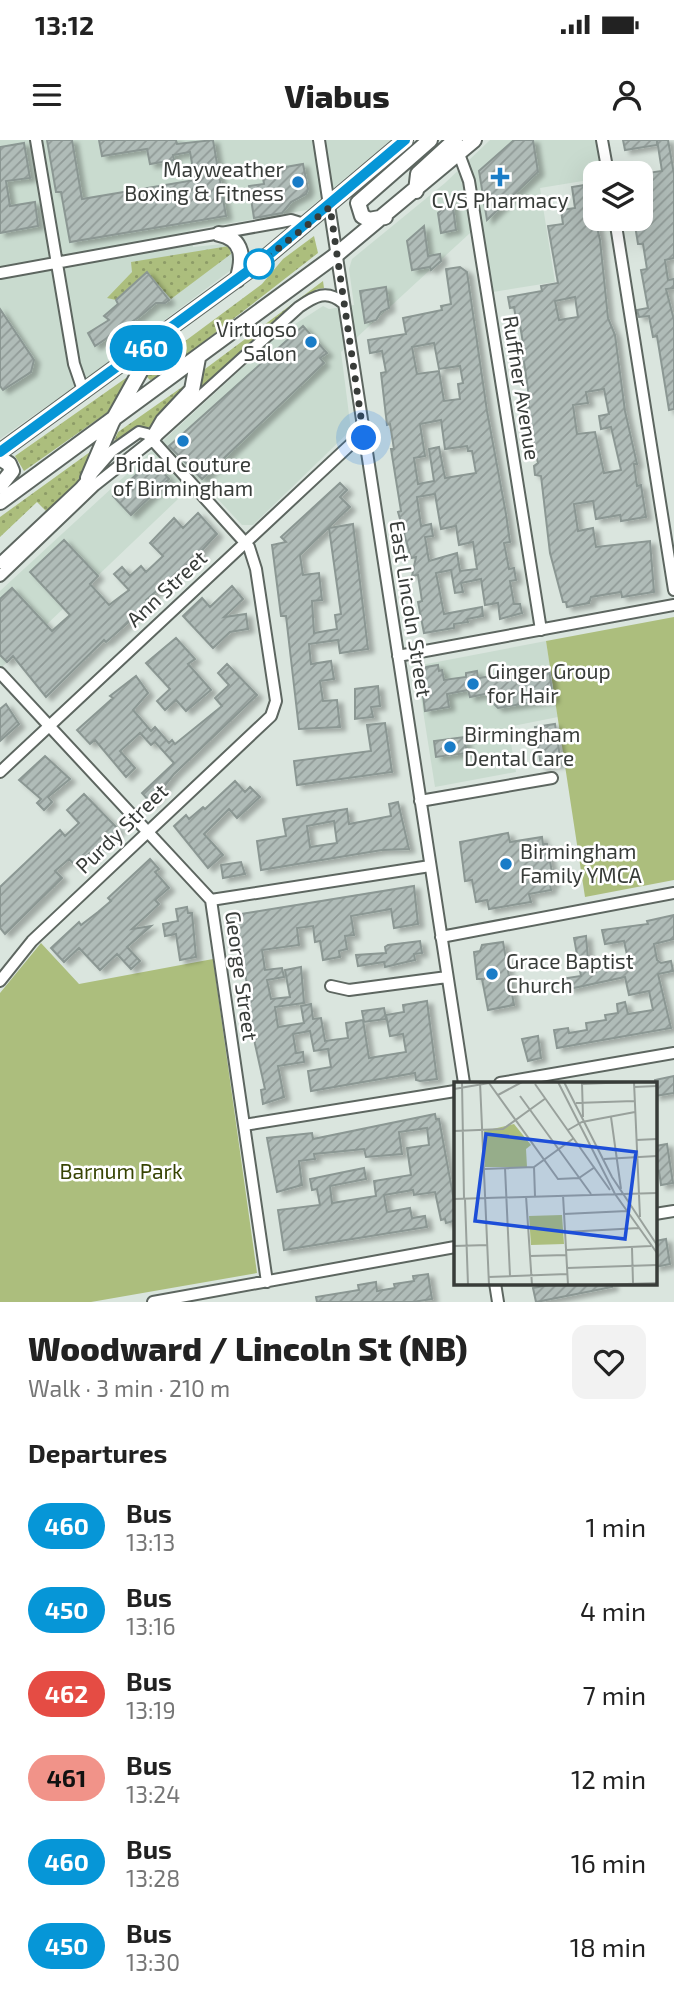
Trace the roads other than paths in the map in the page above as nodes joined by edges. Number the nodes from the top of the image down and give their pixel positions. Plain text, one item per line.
1 (36, 140) edge
2 (319, 140) edge
3 (405, 140) edge
4 (430, 140) edge
5 (474, 140) edge
6 (602, 140) edge
7 (457, 147) edge
8 (606, 161) edge
9 (330, 207) junction
10 (386, 217) junction
11 (307, 225) junction
12 (617, 231) edge
13 (219, 234) junction
14 (337, 255) junction
15 (56, 263) junction
16 (0, 273) edge
17 (237, 280) junction
18 (343, 303) junction
19 (158, 339) junction
20 (198, 358) junction
21 (84, 393) junction
22 (112, 422) junction
23 (364, 438) junction
24 (152, 440) junction
25 (0, 452) edge
26 (0, 458) edge
27 (88, 478) junction
28 (0, 486) edge
29 (0, 502) edge
30 (245, 543) junction
31 (0, 563) edge
32 (0, 576) edge
33 (674, 590) edge
34 (674, 605) edge
35 (541, 630) junction
36 (398, 656) junction
37 (0, 674) edge
38 (49, 726) junction
39 (0, 772) edge
40 (552, 778) dead end
41 (420, 802) junction
42 (147, 831) junction
43 (430, 866) junction
44 (674, 893) edge
45 (211, 900) junction
46 (441, 937) junction
47 (447, 977) junction
48 (0, 981) edge
49 (331, 986) dead end
50 (674, 1053) edge
51 (464, 1082) edge
52 (506, 1082) edge
53 (454, 1091) edge
54 (244, 1125) junction
55 (674, 1211) edge
56 (656, 1214) edge
57 (454, 1247) edge
58 (267, 1282) junction
59 (495, 1284) edge
60 (153, 1302) edge
61 (498, 1302) edge

1 - 15 street
2 - 9 street, East Lincoln Street
3 - 9 main road
4 - 10 main road
5 - 7 main road
6 - 8 street
7 - 10 main road
7 - 35 street, Ruffner Avenue
9 - 11 main road
9 - 14 street, East Lincoln Street
10 - 14 main road
11 - 13 street
11 - 17 main road
12 - 33 street
13 - 15 street
13 - 17 main road
14 - 18 street, East Lincoln Street
14 - 20 main road
15 - 16 street
15 - 21 street
17 - 19 main road
18 - 23 street, East Lincoln Street
18 - 24 street
19 - 21 main road
19 - 22 main road
20 - 22 main road
20 - 24 main road
21 - 25 main road
22 - 27 main road
22 - 29 main road
23 - 30 street, Ann Street
23 - 36 street, East Lincoln Street
24 - 27 street
24 - 30 street
24 - 32 street
26 - 28 main road
27 - 31 street
30 - 38 street, Ann Street
30 - 42 street, Purdy Street
34 - 35 street
35 - 36 street
36 - 41 street, East Lincoln Street
37 - 38 street, George Street
38 - 39 street, Ann Street
38 - 42 street, George Street
40 - 41 street
41 - 43 street, East Lincoln Street
42 - 45 street, George Street
42 - 48 street, Purdy Street
43 - 45 street
43 - 46 street, East Lincoln Street
44 - 46 street
45 - 54 street, George Street
46 - 47 street, East Lincoln Street
47 - 49 street
47 - 51 street, East Lincoln Street
50 - 52 street
53 - 54 street
54 - 58 street, George Street
55 - 56 street
57 - 58 street
58 - 60 street
59 - 61 street

